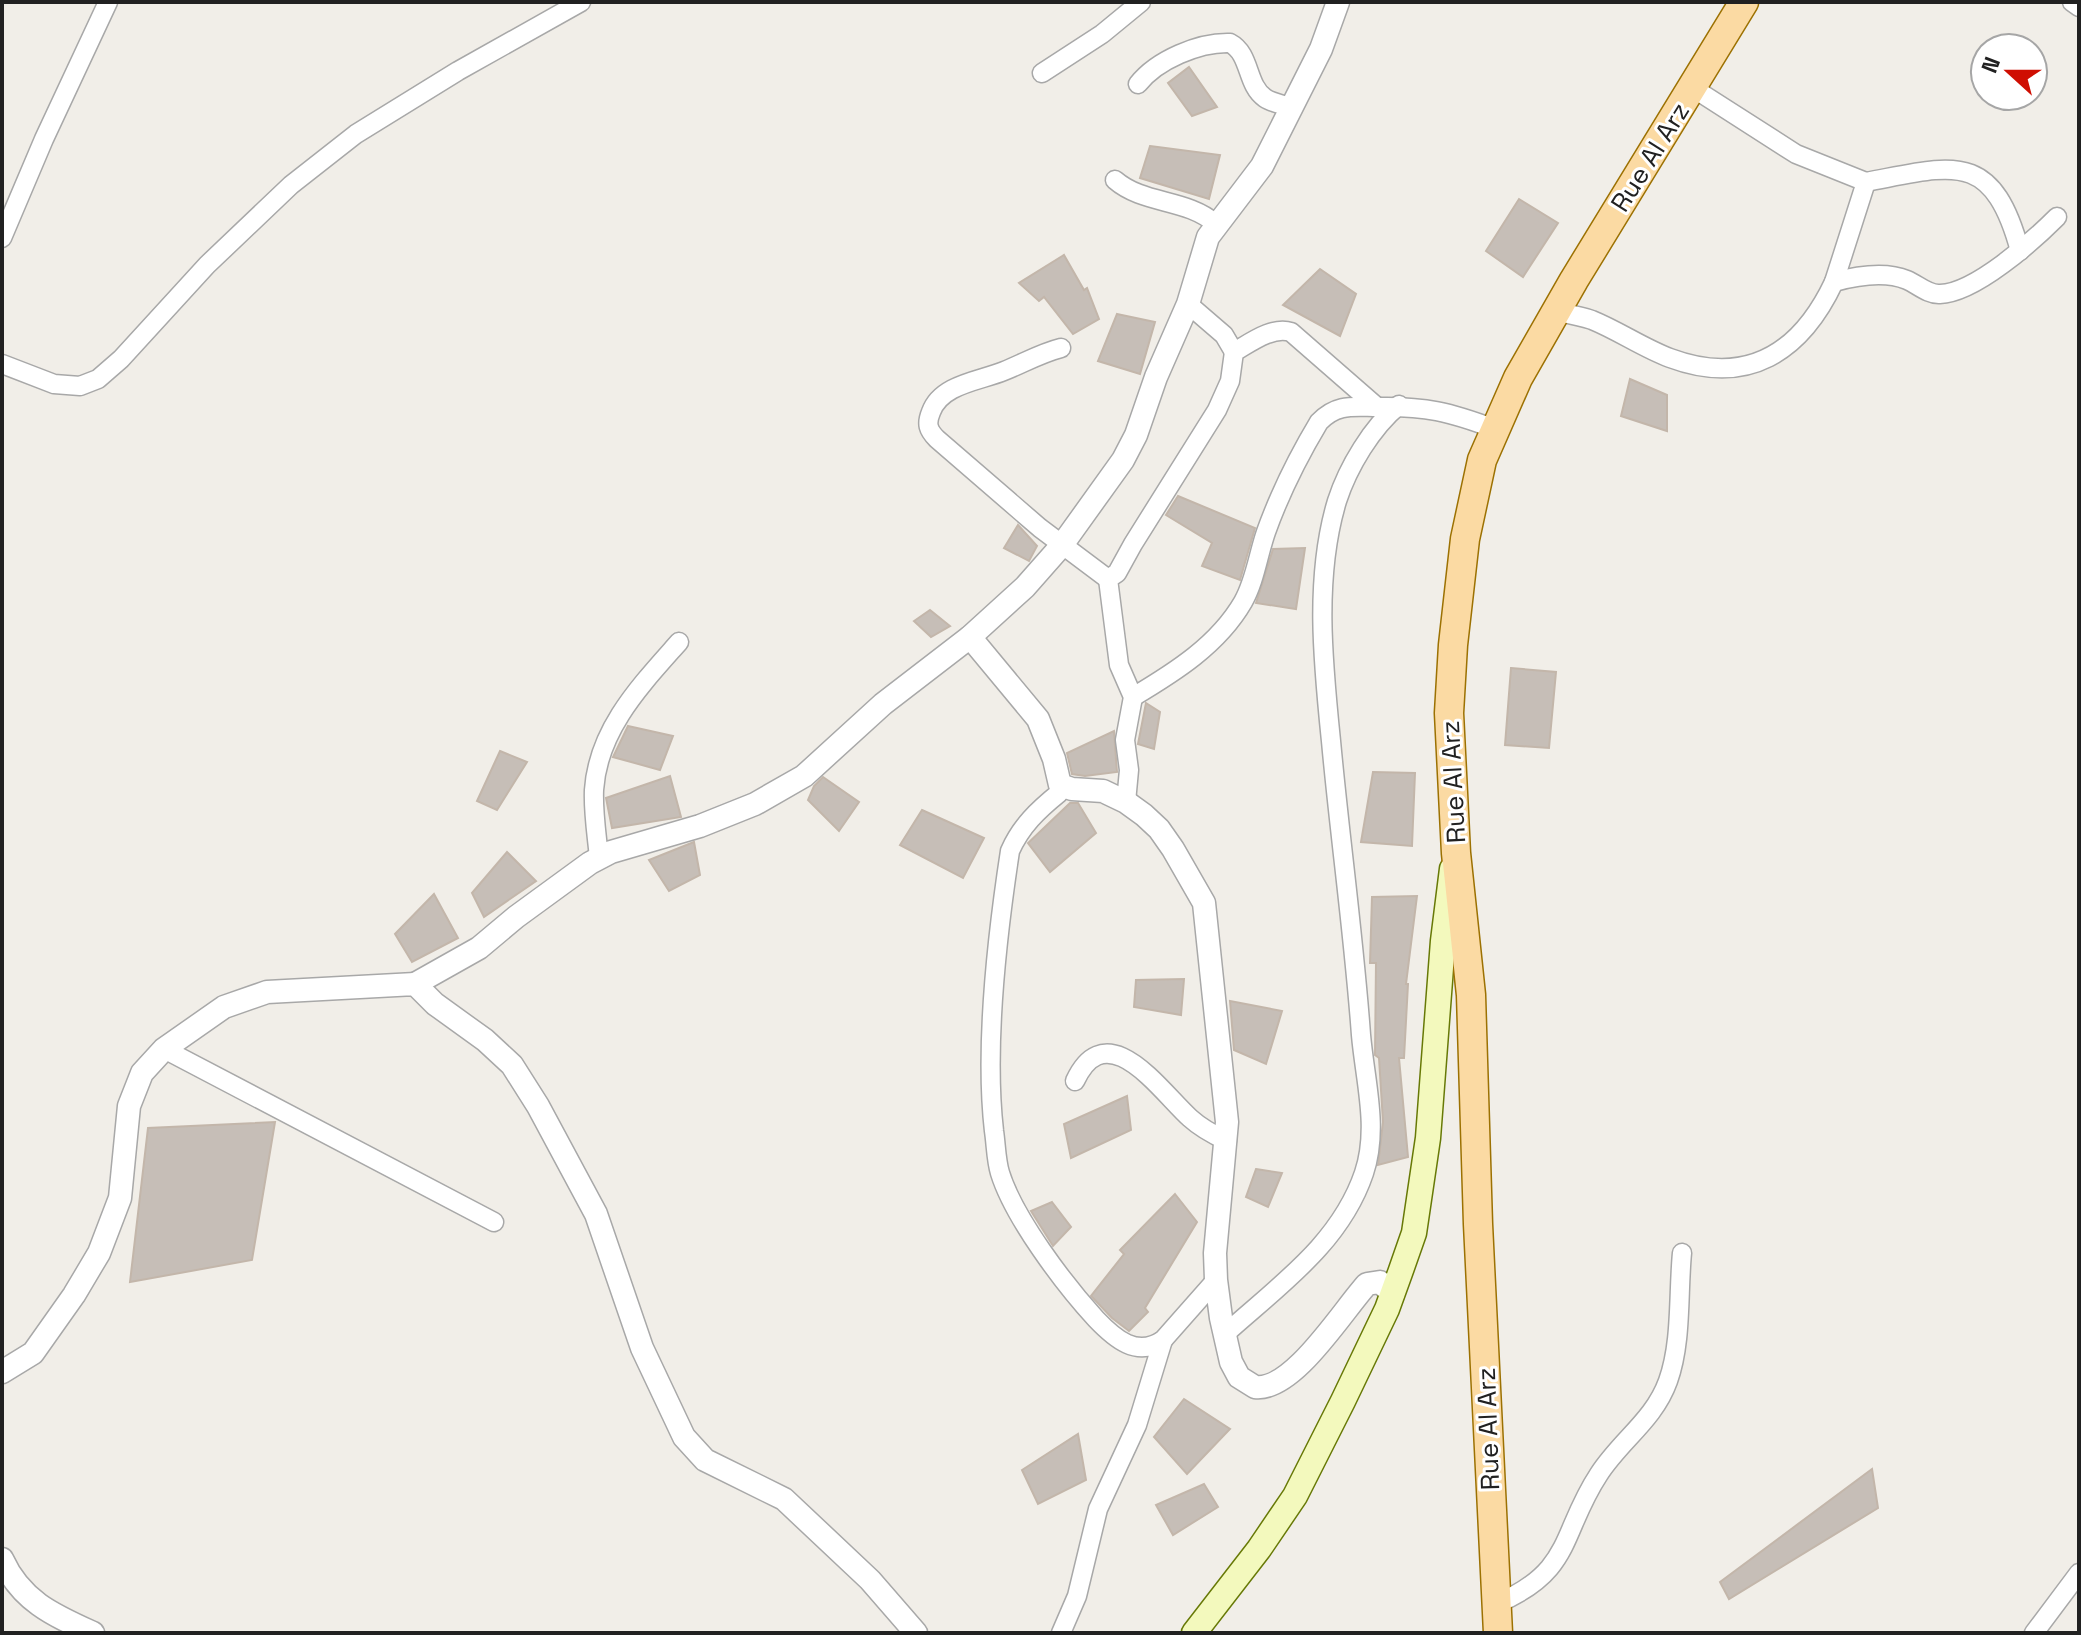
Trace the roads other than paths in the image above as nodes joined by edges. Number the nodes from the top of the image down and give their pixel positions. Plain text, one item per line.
1 (108, 2) edge
2 (581, 2) edge
3 (1141, 2) edge
4 (1338, 2) edge
5 (1744, 2) edge
6 (2072, 2) edge
7 (2079, 7) edge
8 (1042, 73) dead end
9 (1138, 84) dead end
10 (1693, 88) junction
11 (1290, 107) junction
12 (1115, 180) dead end
13 (1866, 182) junction
14 (2057, 217) dead end
15 (1216, 224) junction
16 (2, 238) edge
17 (2020, 251) junction
18 (1834, 282) junction
19 (1188, 304) junction
20 (1556, 312) junction
21 (1061, 348) dead end
22 (1234, 352) junction
23 (2, 364) edge
24 (1399, 405) junction
25 (1377, 407) junction
26 (1495, 429) junction
27 (1062, 545) junction
28 (1108, 579) junction
29 (970, 637) junction
30 (679, 642) dead end
31 (1133, 697) junction
32 (1060, 785) junction
33 (1126, 802) junction
34 (1456, 853) junction
35 (599, 858) junction
36 (415, 984) junction
37 (164, 1049) junction
38 (1075, 1081) dead end
39 (1227, 1141) junction
40 (494, 1222) dead end
41 (1682, 1253) dead end
42 (1216, 1280) junction
43 (1393, 1294) junction
44 (1224, 1335) junction
45 (1163, 1340) junction
46 (2, 1372) edge
47 (2, 1559) edge
48 (2079, 1573) edge
49 (1496, 1604) junction
50 (93, 1633) edge
51 (916, 1633) edge
52 (1061, 1633) edge
53 (1194, 1633) edge
54 (1498, 1633) edge
55 (2034, 1633) edge

1 - 16 street
2 - 23 street
3 - 8 street
4 - 11 street
5 - 10 main road, Rue Al Arz
6 - 7 street
9 - 11 street
10 - 13 street
10 - 20 main road, Rue Al Arz
11 - 15 street
12 - 15 street
13 - 17 street
13 - 18 street
14 - 17 street
15 - 19 street
17 - 18 street
18 - 20 street
19 - 22 street
19 - 27 street
20 - 26 main road, Rue Al Arz
21 - 27 street
22 - 25 street
22 - 28 street
24 - 25 street
24 - 26 street
24 - 44 street
25 - 31 street
26 - 34 main road, Rue Al Arz
27 - 28 street
27 - 29 street
28 - 31 street
29 - 32 street
29 - 35 street
30 - 35 street
31 - 33 street
32 - 33 street
32 - 45 street
33 - 39 street
34 - 43 main road
34 - 49 main road, Rue Al Arz
35 - 36 street
36 - 37 street
36 - 51 street
37 - 40 street
37 - 46 street
38 - 39 street
39 - 42 street
41 - 49 street
42 - 44 street
42 - 45 street
43 - 44 street
43 - 53 main road
45 - 52 street
47 - 50 street
48 - 55 street
49 - 54 main road, Rue Al Arz

